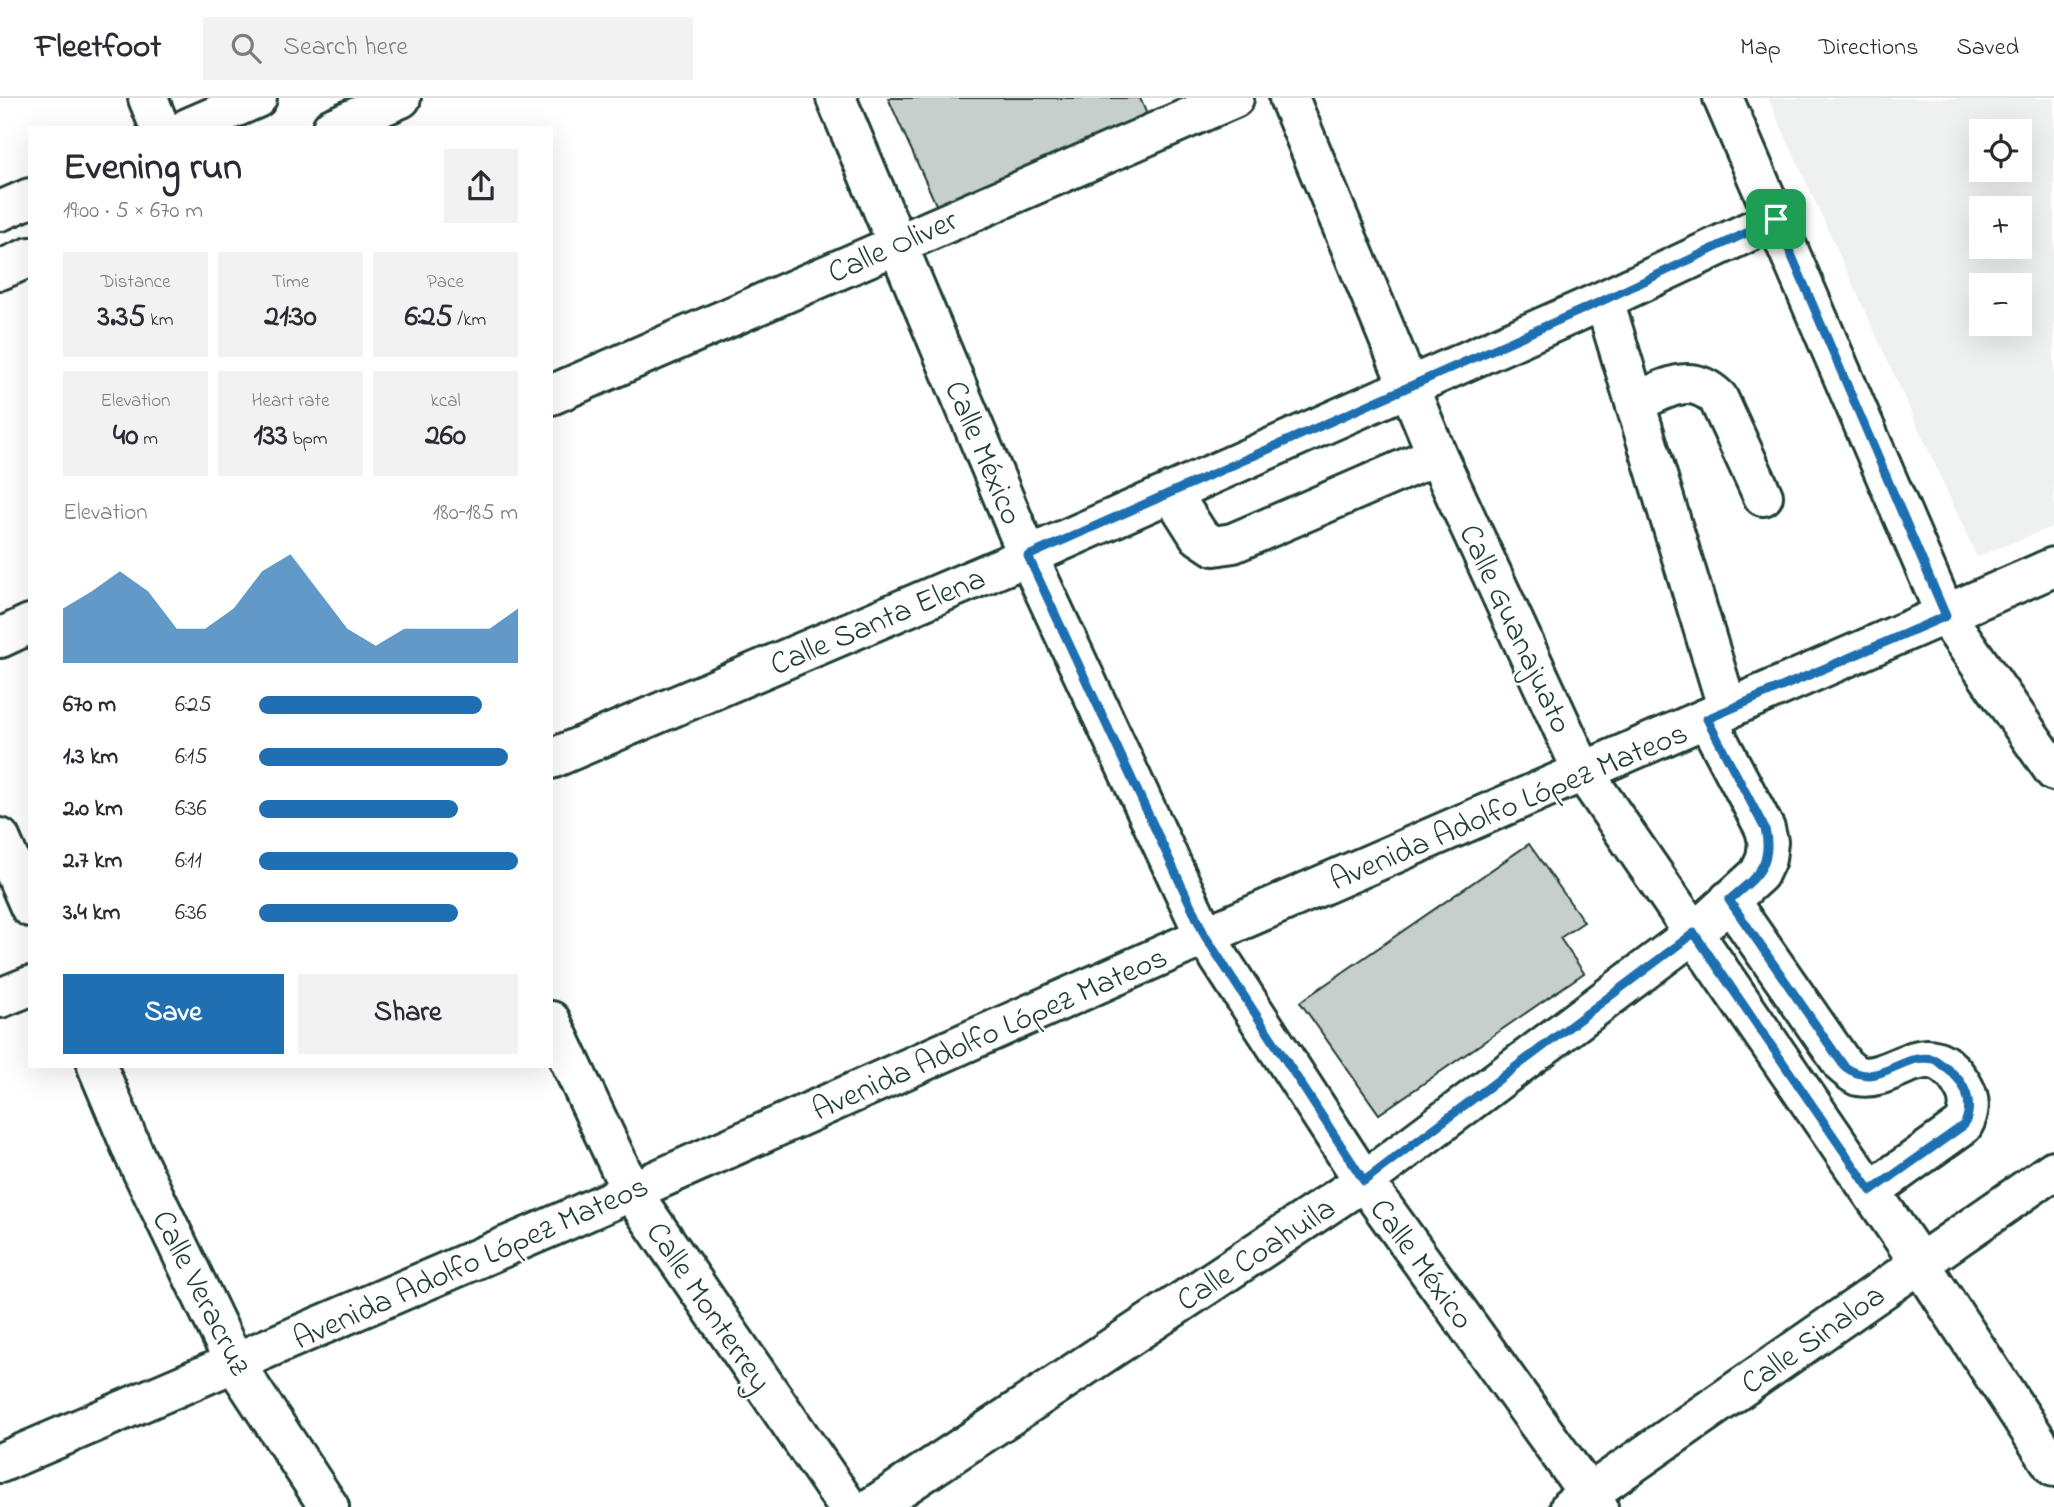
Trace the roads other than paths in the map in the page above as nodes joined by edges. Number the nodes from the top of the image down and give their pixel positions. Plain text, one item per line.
1 (148, 98) edge
2 (257, 98) edge
3 (401, 98) edge
4 (836, 98) edge
5 (1289, 98) edge
6 (1723, 98) edge
7 (1211, 102) edge
8 (159, 126) edge
9 (193, 126) edge
10 (336, 126) edge
11 (28, 199) edge
12 (0, 211) edge
13 (1776, 219) junction
14 (897, 243) junction
15 (28, 258) edge
16 (0, 270) edge
17 (1604, 300) junction
18 (1408, 385) junction
19 (553, 394) edge
20 (1635, 402) junction
21 (1437, 455) junction
22 (1171, 492) junction
23 (1763, 496) dead end
24 (1028, 556) junction
25 (2054, 567) edge
26 (1946, 616) junction
27 (28, 626) edge
28 (0, 638) edge
29 (1718, 715) junction
30 (553, 759) edge
31 (1582, 770) junction
32 (2054, 771) edge
33 (0, 838) edge
34 (1729, 900) junction
35 (28, 901) edge
36 (1694, 933) junction
37 (1205, 936) junction
38 (28, 987) edge
39 (0, 999) edge
40 (553, 1025) edge
41 (98, 1068) edge
42 (2054, 1170) edge
43 (1364, 1181) junction
44 (631, 1191) junction
45 (1871, 1191) junction
46 (1920, 1263) junction
47 (235, 1364) junction
48 (0, 1463) edge
49 (2054, 1466) edge
50 (1586, 1503) edge
51 (329, 1507) edge
52 (848, 1507) edge
53 (872, 1507) edge

1 - 8 street
2 - 9 street
3 - 10 street
4 - 14 street, Calle México
5 - 18 street, Calle Guanajuato
6 - 13 street
7 - 14 street, Calle Oliver
11 - 12 street
13 - 17 street, Calle Santa Elena
13 - 26 street
14 - 19 street, Calle Oliver
14 - 24 street, Calle México
15 - 16 street
17 - 18 street, Calle Santa Elena
17 - 20 street, Calle Coahuila
18 - 21 street, Calle Guanajuato
18 - 22 street, Calle Santa Elena
20 - 23 street
20 - 29 street, Calle Coahuila
21 - 22 street
21 - 31 street, Calle Guanajuato
22 - 24 street, Calle Santa Elena
24 - 30 street, Calle Santa Elena
24 - 37 street, Calle México
25 - 26 street, Avenida Adolfo López Mateos
26 - 29 street, Avenida Adolfo López Mateos
26 - 32 street
27 - 28 street
29 - 31 street, Avenida Adolfo López Mateos
29 - 34 street, Calle Coahuila
31 - 36 street, Calle Guanajuato
31 - 37 street, Avenida Adolfo López Mateos
33 - 35 street
34 - 36 street, Calle Coahuila
34 - 45 street
36 - 43 street, Calle Coahuila
36 - 45 street, Calle Guanajuato
37 - 43 street, Calle México
37 - 44 street, Avenida Adolfo López Mateos
38 - 39 street
40 - 44 street, Calle Monterrey
41 - 47 street, Calle Veracruz
42 - 46 street, Calle Sinaloa
43 - 50 street, Calle México
43 - 53 street, Calle Coahuila
44 - 47 street, Avenida Adolfo López Mateos
44 - 52 street, Calle Monterrey
45 - 46 street, Calle Guanajuato
46 - 49 street, Calle Guanajuato
46 - 50 street, Calle Sinaloa
47 - 48 street, Avenida Adolfo López Mateos
47 - 51 street, Calle Veracruz

